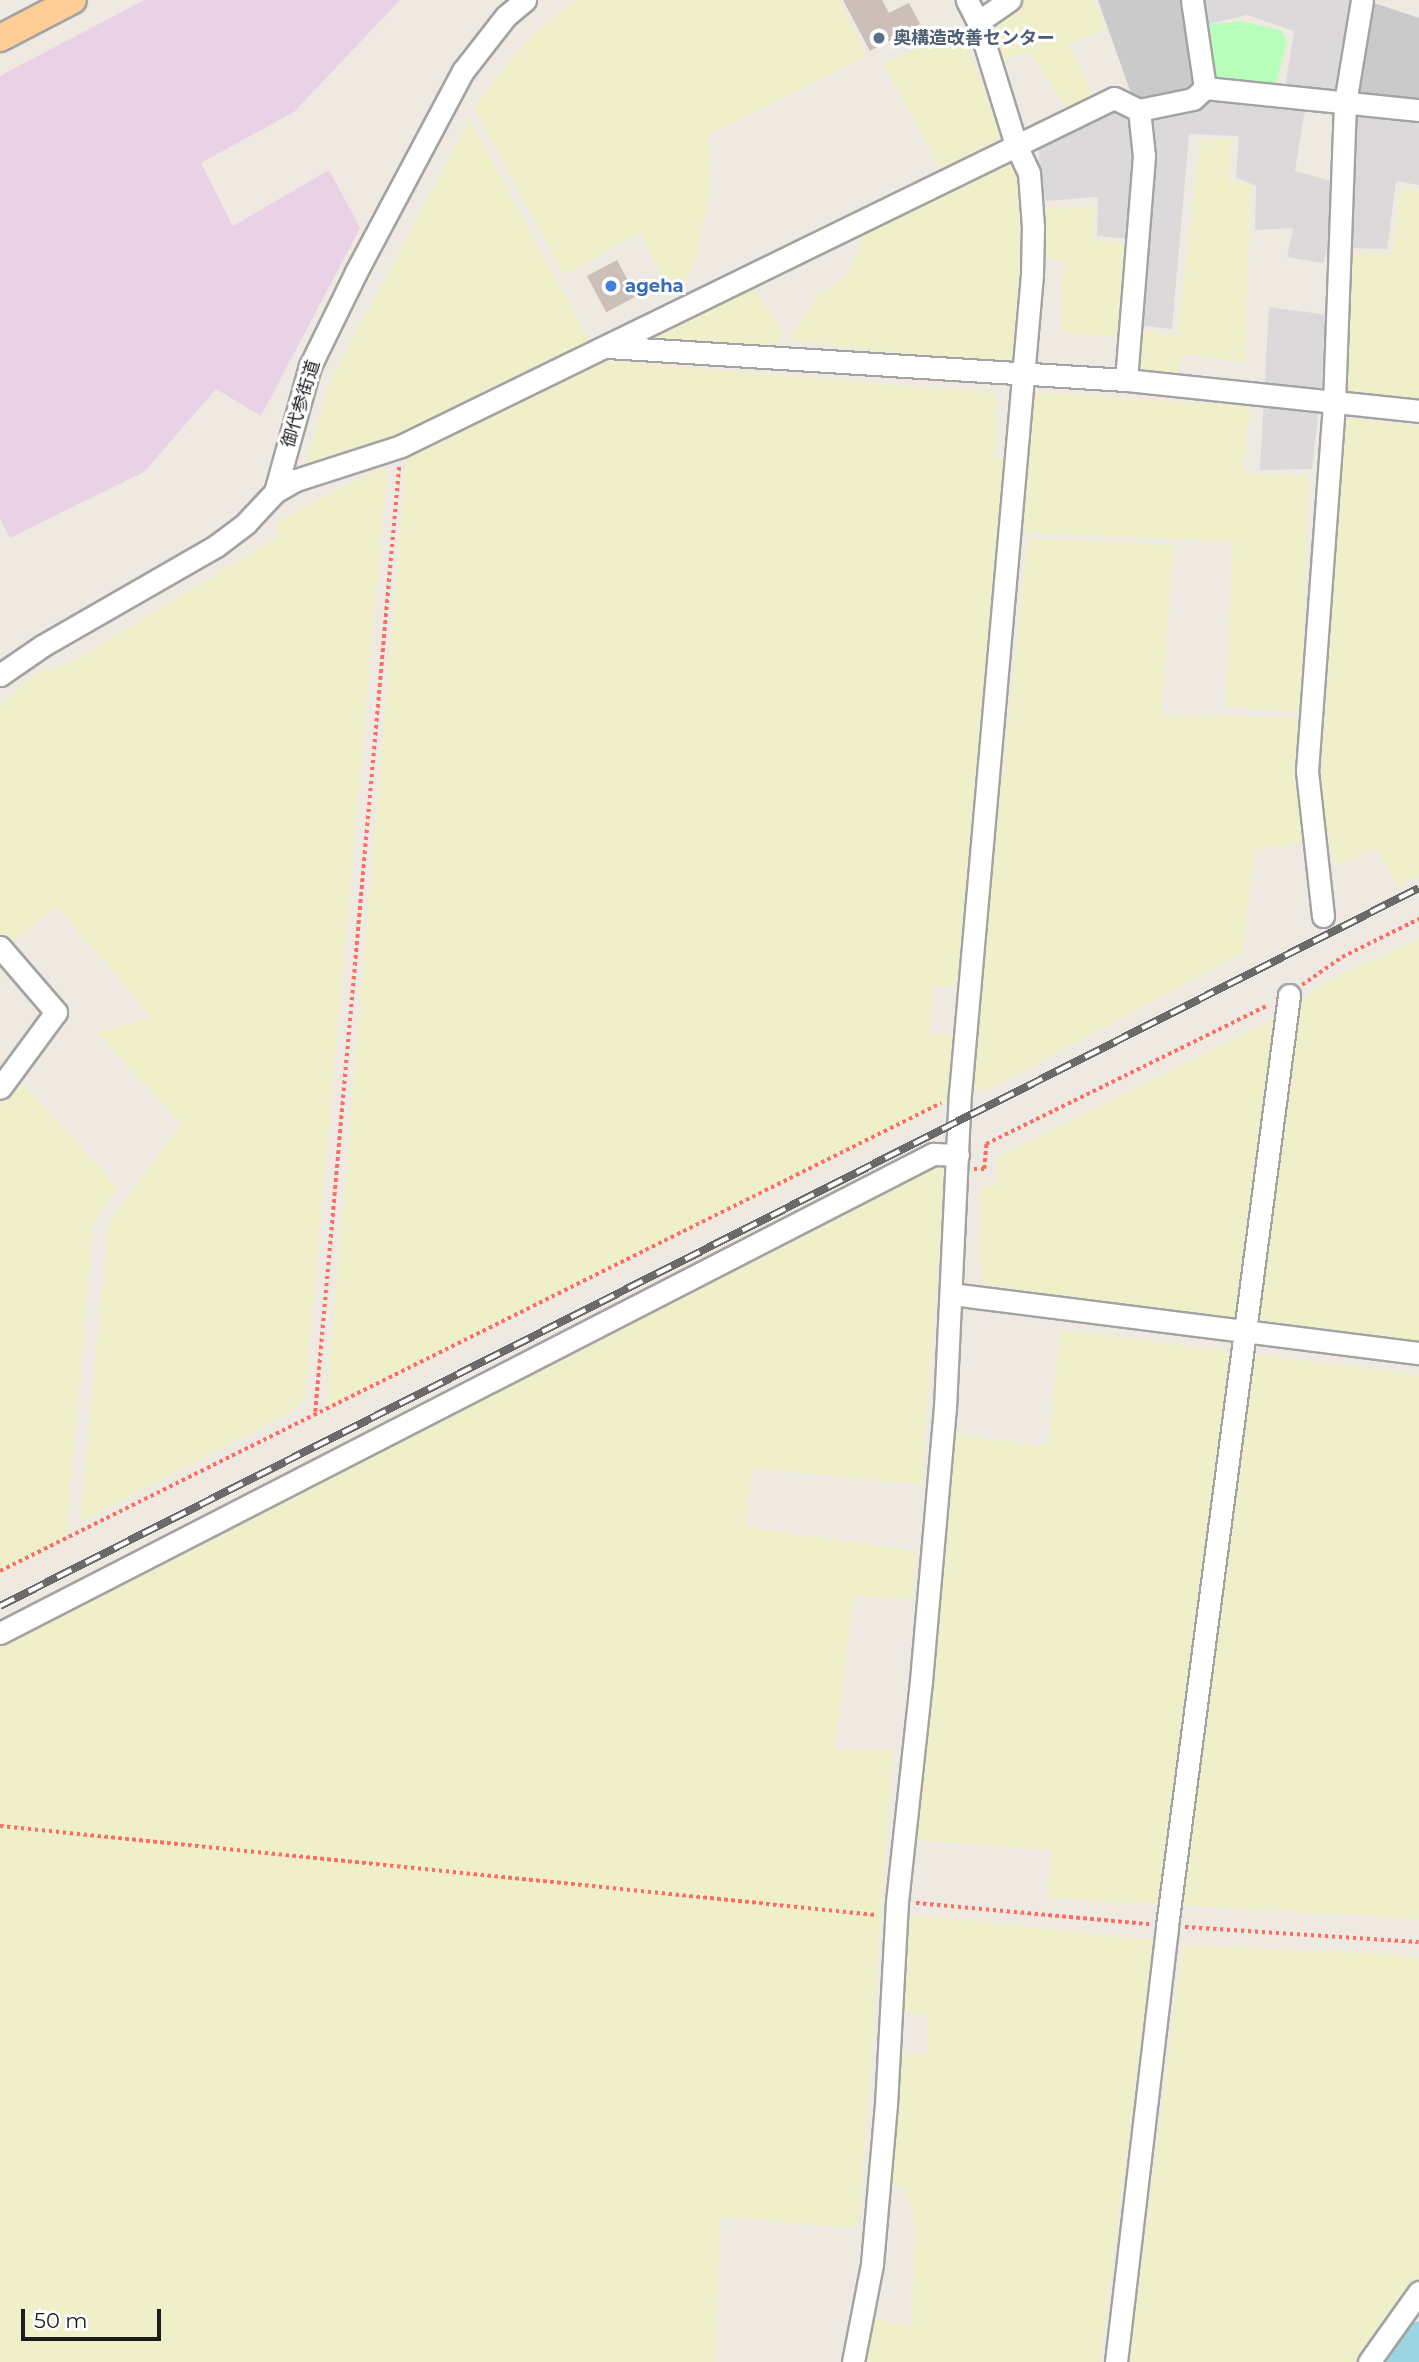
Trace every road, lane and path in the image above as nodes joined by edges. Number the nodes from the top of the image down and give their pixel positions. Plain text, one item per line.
1 (73, 0) edge
2 (525, 0) edge
3 (967, 0) edge
4 (1010, 0) edge
5 (1192, 0) edge
6 (1362, 0) edge
7 (978, 22) junction
8 (0, 38) edge
9 (1205, 88) junction
10 (1346, 103) junction
11 (1139, 110) junction
12 (1419, 110) edge
13 (1016, 145) junction
14 (606, 347) junction
15 (1024, 374) junction
16 (1126, 380) junction
17 (1334, 403) junction
18 (1419, 411) edge
19 (401, 446) junction
20 (275, 492) junction
21 (0, 675) edge
22 (1323, 916) dead end
23 (1419, 919) edge
24 (0, 947) edge
25 (1289, 995) junction
26 (0, 1088) edge
27 (960, 1094) junction
28 (958, 1162) junction
29 (951, 1294) junction
30 (1245, 1331) junction
31 (1419, 1353) edge
32 (315, 1412) junction
33 (0, 1572) edge
34 (0, 1633) edge
35 (0, 1826) edge
36 (896, 1917) junction
37 (1419, 2292) edge
38 (853, 2362) edge
39 (1116, 2362) edge
40 (1369, 2362) edge

1 - 8 main road
2 - 20 street, 御代参街道
3 - 7 street
4 - 7 street
5 - 9 street
6 - 10 street
7 - 13 street
9 - 10 street
9 - 11 street
10 - 12 street
10 - 17 street
11 - 13 street
11 - 16 street
13 - 14 street
13 - 15 street
14 - 15 street
14 - 19 street
15 - 16 street
15 - 27 street
16 - 17 street
17 - 18 street
17 - 22 street
19 - 20 street
19 - 32 path
20 - 21 street, 御代参街道
23 - 25 path
24 - 26 street
25 - 28 path
25 - 30 street
27 - 28 street
27 - 32 path
28 - 29 street
28 - 34 street
29 - 30 street
29 - 36 street
30 - 31 street
30 - 39 street
32 - 33 path
35 - 36 path
36 - 38 street
37 - 40 street

